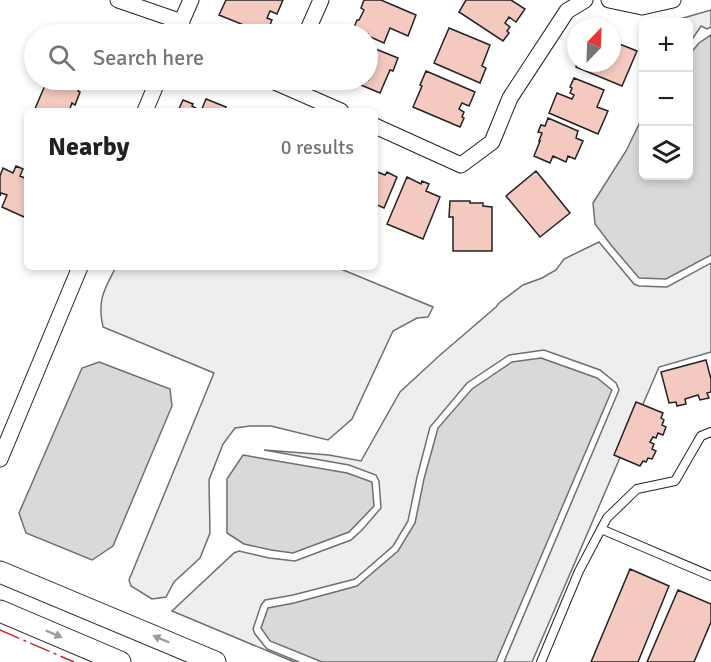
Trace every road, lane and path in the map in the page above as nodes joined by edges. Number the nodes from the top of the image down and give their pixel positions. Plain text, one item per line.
1 (118, 0) edge
2 (190, 0) edge
3 (321, 0) edge
4 (585, 0) edge
5 (609, 0) edge
6 (673, 0) edge
7 (170, 24) edge
8 (181, 24) edge
9 (310, 24) edge
10 (154, 90) edge
11 (298, 90) edge
12 (146, 108) edge
13 (335, 108) edge
14 (378, 127) edge
15 (79, 270) edge
16 (711, 432) edge
17 (0, 459) edge
18 (601, 529) junction
19 (0, 572) edge
20 (711, 576) edge
21 (0, 611) edge
22 (120, 662) edge
23 (215, 662) edge
24 (541, 662) edge

1 - 7 street
2 - 8 street
3 - 9 street
4 - 14 street
5 - 6 street
10 - 12 street
11 - 13 street
15 - 17 street
16 - 18 lane
18 - 20 lane
18 - 24 lane
23 -> 19 main road
21 -> 22 main road

